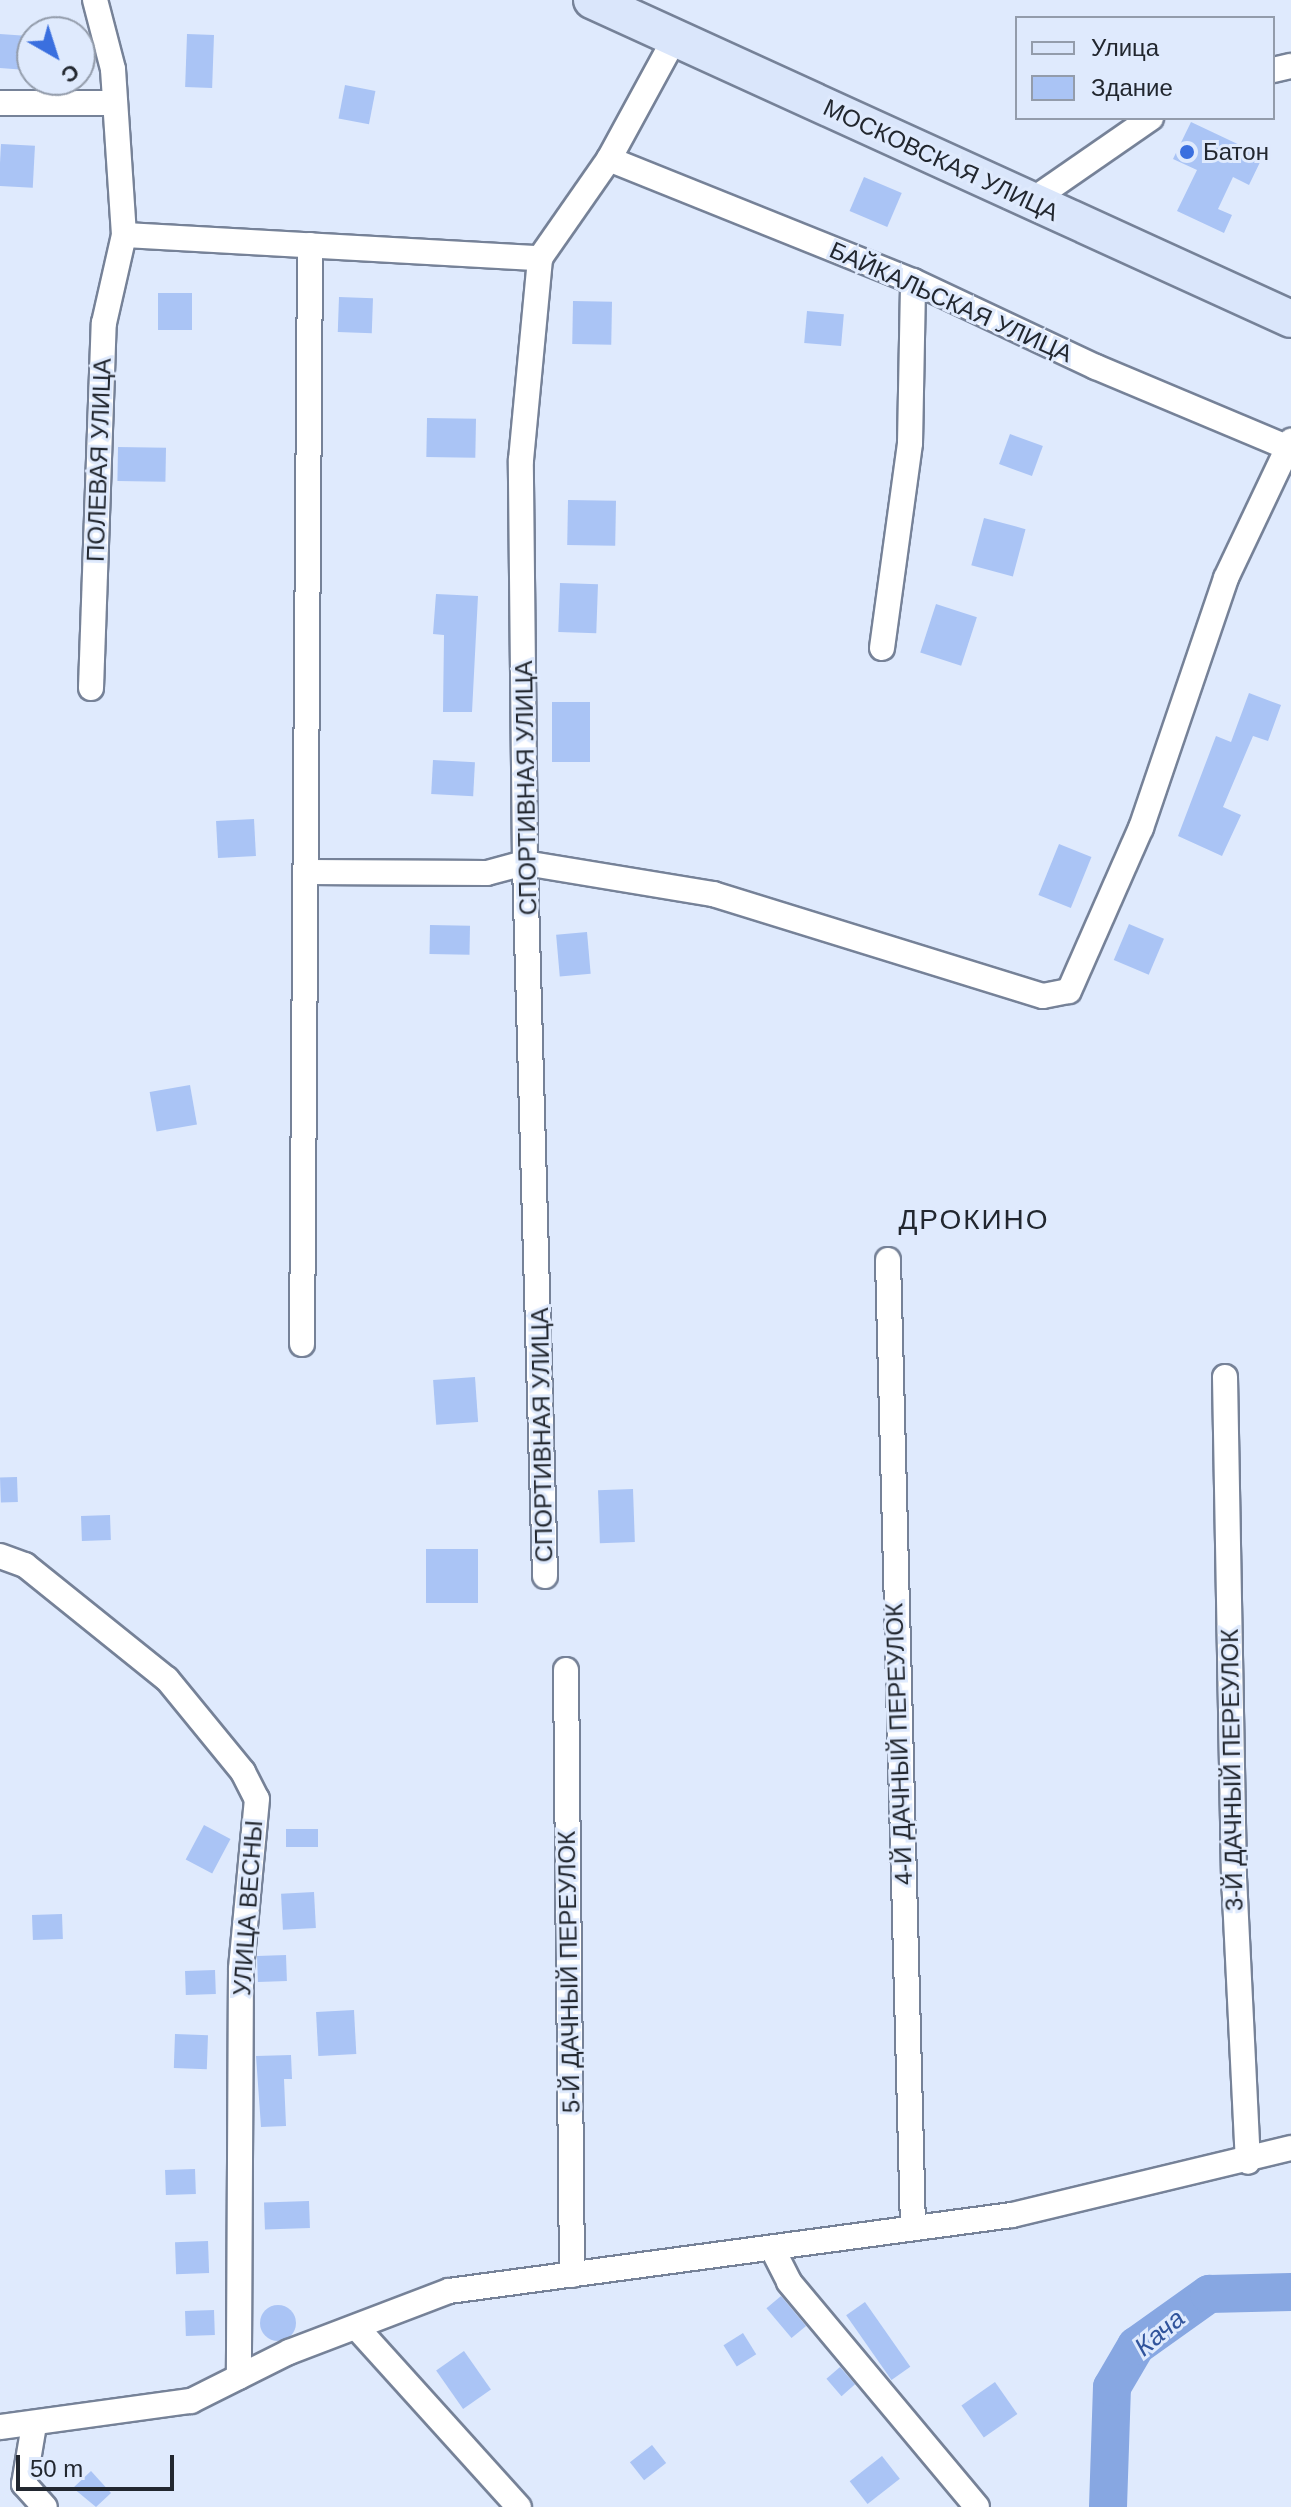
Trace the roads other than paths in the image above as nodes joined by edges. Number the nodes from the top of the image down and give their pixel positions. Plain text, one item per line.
1 (95, 0) edge
2 (592, 0) edge
3 (675, 38) junction
4 (0, 103) edge
5 (115, 103) junction
6 (1148, 120) edge
7 (609, 159) junction
8 (1031, 201) junction
9 (124, 235) junction
10 (310, 245) junction
11 (540, 258) junction
12 (913, 281) junction
13 (1291, 319) edge
14 (1290, 446) edge
15 (882, 648) dead end
16 (91, 688) dead end
17 (525, 863) junction
18 (308, 872) junction
19 (888, 1260) dead end
20 (302, 1344) dead end
21 (1225, 1377) dead end
22 (0, 1556) edge
23 (545, 1576) dead end
24 (566, 1670) dead end
25 (1291, 2148) edge
26 (1248, 2162) junction
27 (913, 2228) junction
28 (772, 2248) junction
29 (572, 2275) junction
30 (358, 2329) junction
31 (239, 2377) junction
32 (34, 2425) junction
33 (0, 2427) edge
34 (45, 2507) edge
35 (519, 2507) edge
36 (977, 2507) edge

1 - 5 street, ПОЛЕВАЯ УЛИЦА
2 - 3 street, МОСКОВСКАЯ УЛИЦА
3 - 7 street, СПОРТИВНАЯ УЛИЦА
3 - 8 street, МОСКОВСКАЯ УЛИЦА
4 - 5 street
5 - 9 street, ПОЛЕВАЯ УЛИЦА
6 - 8 street
7 - 11 street, СПОРТИВНАЯ УЛИЦА
7 - 12 street, БАЙКАЛЬСКАЯ УЛИЦА
8 - 13 street, МОСКОВСКАЯ УЛИЦА
9 - 10 street
9 - 16 street, ПОЛЕВАЯ УЛИЦА
10 - 11 street
10 - 18 street
11 - 17 street, СПОРТИВНАЯ УЛИЦА
12 - 14 street, БАЙКАЛЬСКАЯ УЛИЦА
12 - 15 street
14 - 17 street
17 - 18 street
17 - 23 street, СПОРТИВНАЯ УЛИЦА
18 - 20 street
19 - 27 street, 4-Й ДАЧНЫЙ ПЕРЕУЛОК
21 - 26 street, 3-Й ДАЧНЫЙ ПЕРЕУЛОК
22 - 31 street, УЛИЦА ВЕСНЫ
24 - 29 street, 5-Й ДАЧНЫЙ ПЕРЕУЛОК
25 - 26 street
26 - 27 street
27 - 28 street
28 - 29 street
28 - 36 street
29 - 30 street
30 - 31 street
30 - 35 street
31 - 32 street
32 - 33 street
32 - 34 street

